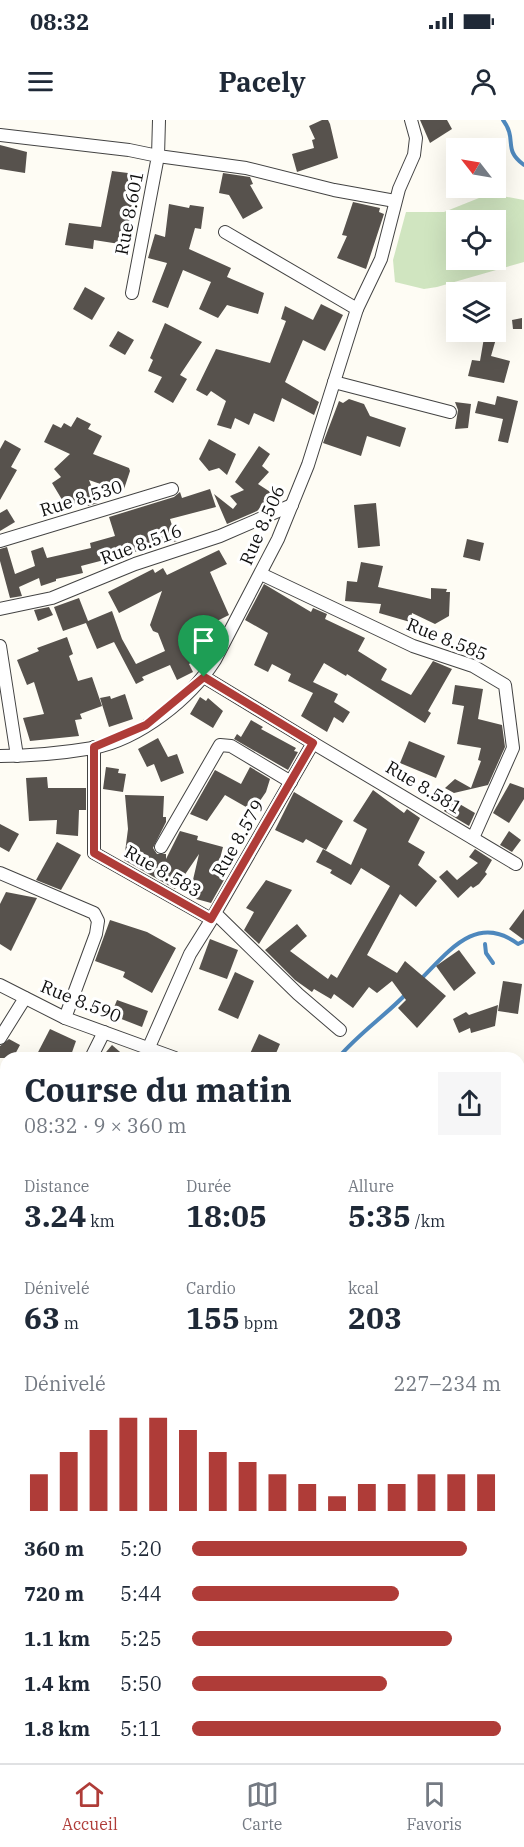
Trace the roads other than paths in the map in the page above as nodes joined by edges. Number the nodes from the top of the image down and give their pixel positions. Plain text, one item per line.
1 (159, 120) edge
2 (411, 120) edge
3 (0, 135) edge
4 (158, 156) junction
5 (395, 201) junction
6 (225, 232) dead end
7 (132, 293) dead end
8 (357, 309) junction
9 (334, 382) junction
10 (450, 412) dead end
11 (172, 489) dead end
12 (292, 505) junction
13 (0, 541) edge
14 (261, 574) junction
15 (0, 609) edge
16 (0, 646) edge
17 (204, 677) junction
18 (313, 743) junction
19 (94, 747) junction
20 (0, 756) edge
21 (18, 756) junction
22 (291, 782) junction
23 (473, 838) junction
24 (162, 847) dead end
25 (516, 864) dead end
26 (0, 873) edge
27 (213, 916) junction
28 (0, 985) edge
29 (26, 998) junction
30 (64, 1018) junction
31 (340, 1030) dead end
32 (104, 1032) junction
33 (0, 1038) edge
34 (149, 1047) junction
35 (94, 1052) edge
36 (161, 1052) edge

1 - 4 street
2 - 5 street, Rue 8.506
3 - 4 street, Rue 8.601
4 - 5 street
4 - 7 street, Rue 8.601
5 - 8 street, Rue 8.506
6 - 8 street
8 - 9 street, Rue 8.506
9 - 10 street
9 - 12 street, Rue 8.506
11 - 13 street, Rue 8.530
12 - 14 street, Rue 8.506
12 - 15 street, Rue 8.516
14 - 17 street, Rue 8.506
14 - 23 street, Rue 8.585
16 - 21 street
17 - 18 street
17 - 19 street, Rue 8.506
18 - 22 street, Rue 8.579
18 - 23 street, Rue 8.581
19 - 21 street, Rue 8.506
19 - 27 street, Rue 8.583
20 - 21 street, Rue 8.506
22 - 24 street
22 - 27 street, Rue 8.579
23 - 25 street, Rue 8.581
26 - 30 street
27 - 31 street
27 - 34 street, Rue 8.579
28 - 29 street, Rue 8.590
29 - 30 street, Rue 8.590
29 - 33 street
30 - 32 street, Rue 8.590
32 - 34 street, Rue 8.590
32 - 35 street
34 - 36 street, Rue 8.590

